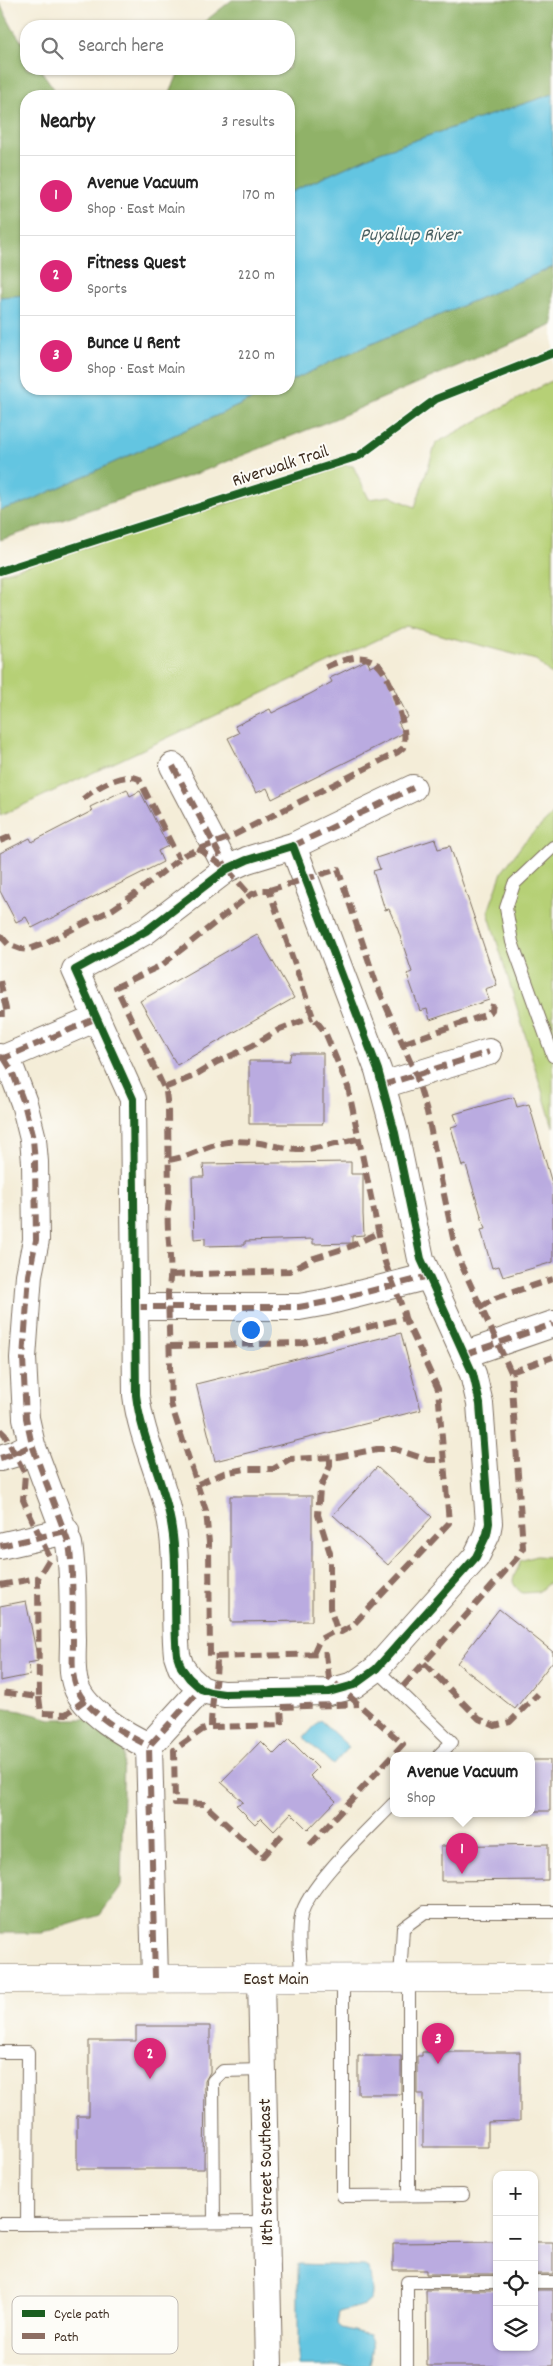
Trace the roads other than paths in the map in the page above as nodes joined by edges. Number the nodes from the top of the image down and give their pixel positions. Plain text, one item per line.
1 (172, 766) dead end
2 (413, 788) dead end
3 (293, 846) junction
4 (553, 847) edge
5 (227, 869) junction
6 (96, 1018) junction
7 (489, 1052) dead end
8 (553, 1056) edge
9 (2, 1057) edge
10 (383, 1085) junction
11 (429, 1276) junction
12 (135, 1307) junction
13 (553, 1324) edge
14 (466, 1354) junction
15 (32, 1444) junction
16 (0, 1458) edge
17 (66, 1531) junction
18 (0, 1546) edge
19 (376, 1669) junction
20 (201, 1689) junction
21 (149, 1746) junction
22 (442, 1752) edge
23 (390, 1807) edge
24 (553, 1912) edge
25 (155, 1978) junction
26 (261, 1978) junction
27 (301, 1978) junction
28 (343, 1978) junction
29 (405, 1978) junction
30 (553, 1978) edge
31 (0, 1979) edge
32 (0, 2052) edge
33 (263, 2070) junction
34 (463, 2195) dead end
35 (410, 2196) junction
36 (214, 2222) junction
37 (266, 2222) junction
38 (0, 2224) edge
39 (27, 2224) junction
40 (493, 2282) edge
41 (538, 2282) edge
42 (553, 2282) edge
43 (269, 2366) edge
44 (407, 2366) edge

1 - 5 street
2 - 3 street
3 - 5 street
3 - 10 street
4 - 8 lane
5 - 6 street
6 - 9 street
6 - 12 street
7 - 10 street
9 - 15 street
10 - 11 street
11 - 12 street
11 - 14 street
12 - 20 street
13 - 14 street
14 - 19 street
15 - 16 street
15 - 17 street
17 - 18 street
17 - 21 street
19 - 20 street
19 - 22 lane
20 - 21 street
21 - 25 street
23 - 27 lane
24 - 29 lane
25 - 26 main road, East Main
25 - 31 main road, East Main
26 - 27 main road, East Main
26 - 33 street, 18th Street Southeast
27 - 28 main road, East Main
28 - 29 main road, East Main
28 - 35 lane
29 - 30 main road, East Main
29 - 35 lane
32 - 39 lane
33 - 36 lane
33 - 37 street, 18th Street Southeast
34 - 35 lane
36 - 37 lane
36 - 39 lane
37 - 43 street, 18th Street Southeast
38 - 39 lane
40 - 44 lane
41 - 42 lane

